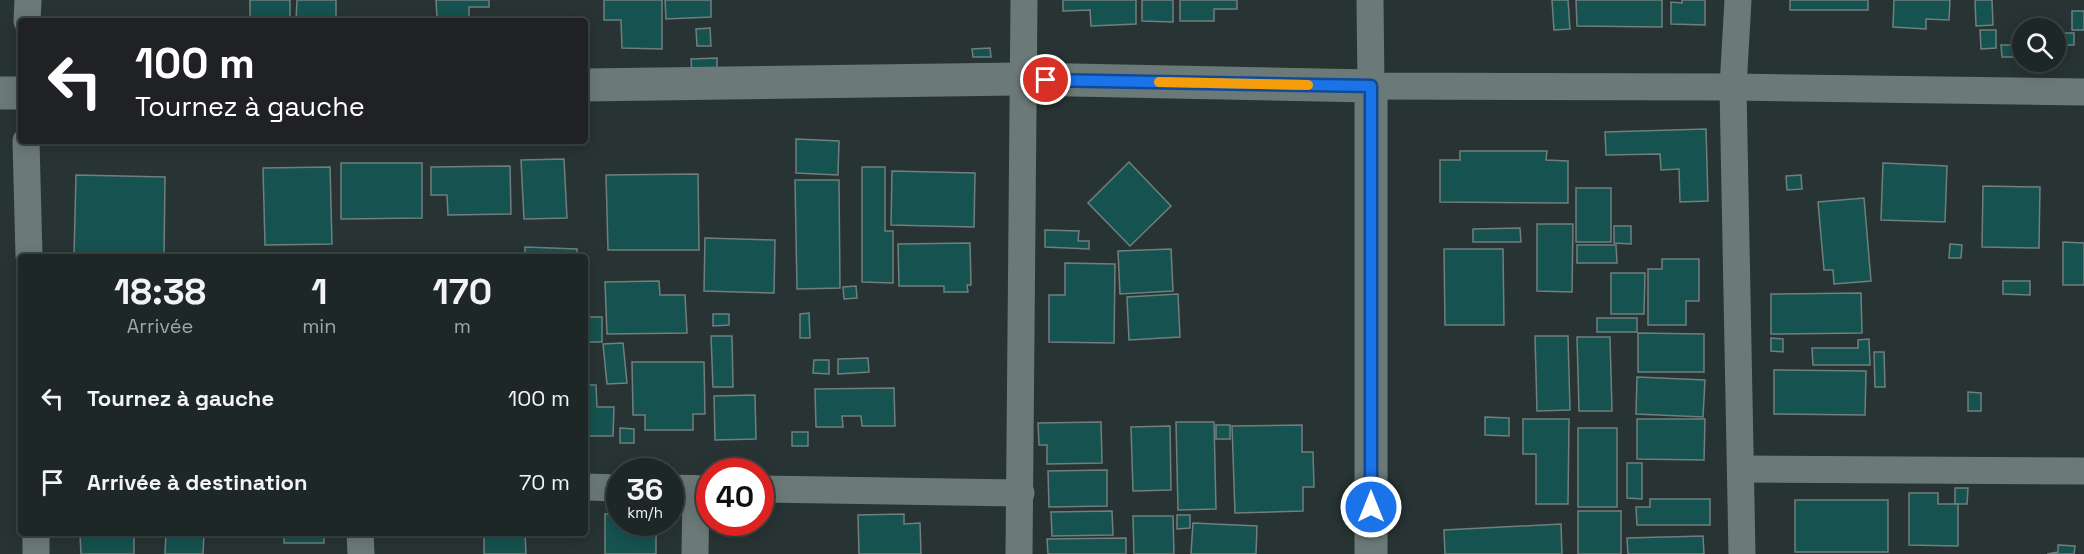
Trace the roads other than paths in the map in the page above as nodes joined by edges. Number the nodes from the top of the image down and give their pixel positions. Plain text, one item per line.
1 (28, 0) edge
2 (1024, 0) edge
3 (1371, 0) edge
4 (1738, 0) edge
5 (27, 18) edge
6 (1023, 79) junction
7 (588, 85) edge
8 (1371, 86) junction
9 (1733, 87) junction
10 (2084, 92) edge
11 (0, 93) edge
12 (18, 93) edge
13 (26, 144) edge
14 (29, 254) edge
15 (1743, 469) junction
16 (2084, 471) edge
17 (588, 487) edge
18 (606, 488) edge
19 (692, 488) edge
20 (774, 489) edge
21 (1021, 492) junction
22 (36, 536) edge
23 (360, 536) edge
24 (36, 554) edge
25 (361, 554) edge
26 (695, 554) edge
27 (1019, 554) edge
28 (1371, 554) edge
29 (1742, 554) edge

1 - 5 street
2 - 6 street
3 - 8 street
4 - 9 street
6 - 7 street
6 - 8 street
6 - 21 street
8 - 9 street
8 - 28 street
9 - 10 street
9 - 15 street
11 - 12 street
13 - 14 street
15 - 16 street
15 - 29 street
17 - 18 street
19 - 26 street
20 - 21 street
21 - 27 street
22 - 24 street
23 - 25 street

